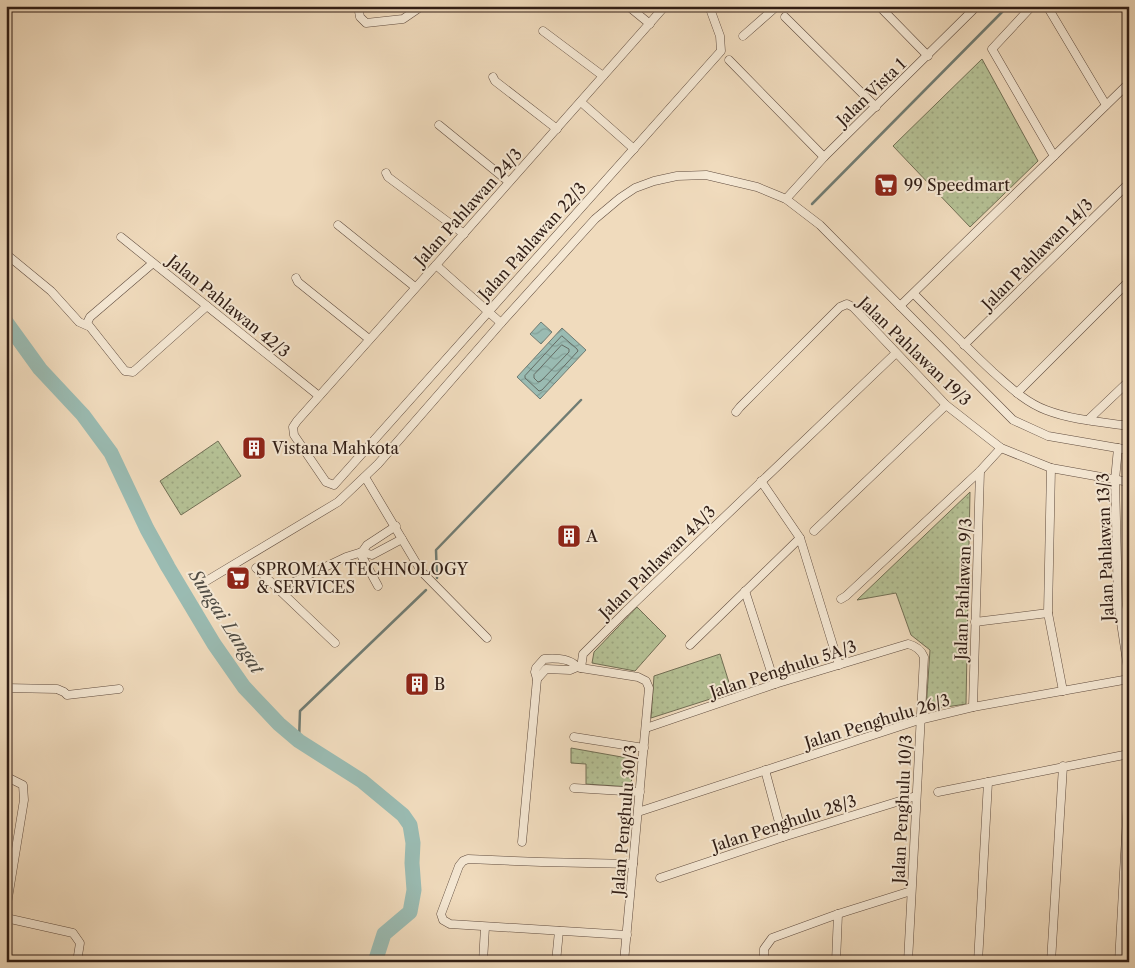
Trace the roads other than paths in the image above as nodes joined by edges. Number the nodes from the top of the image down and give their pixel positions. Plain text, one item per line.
1 (358, 6) edge
2 (422, 6) edge
3 (628, 6) edge
4 (665, 6) edge
5 (709, 6) edge
6 (777, 6) edge
7 (978, 6) edge
8 (1032, 6) edge
9 (1047, 6) edge
10 (885, 8) edge
11 (785, 17) dead end
12 (650, 24) junction
13 (543, 31) dead end
14 (742, 36) dead end
15 (928, 56) junction
16 (729, 60) dead end
17 (603, 76) junction
18 (493, 77) dead end
19 (1129, 83) edge
20 (580, 102) junction
21 (1106, 105) junction
22 (876, 107) junction
23 (439, 124) dead end
24 (557, 128) junction
25 (634, 149) junction
26 (1054, 156) junction
27 (824, 157) junction
28 (386, 174) dead end
29 (509, 182) junction
30 (1129, 182) edge
31 (786, 199) junction
32 (338, 225) dead end
33 (464, 234) junction
34 (121, 237) dead end
35 (6, 254) edge
36 (153, 262) junction
37 (436, 265) junction
38 (296, 278) dead end
39 (1129, 282) edge
40 (415, 287) junction
41 (914, 294) junction
42 (207, 306) junction
43 (900, 306) junction
44 (488, 311) junction
45 (501, 323) junction
46 (88, 326) junction
47 (369, 339) junction
48 (964, 345) junction
49 (896, 353) junction
50 (1129, 381) edge
51 (1017, 393) junction
52 (318, 396) junction
53 (946, 405) junction
54 (736, 412) dead end
55 (1088, 420) junction
56 (1129, 426) edge
57 (293, 427) joint
58 (1001, 448) junction
59 (1118, 448) junction
60 (1129, 450) edge
61 (1051, 468) junction
62 (980, 471) junction
63 (365, 477) junction
64 (1116, 480) junction
65 (761, 481) junction
66 (1129, 482) edge
67 (396, 526) junction
68 (814, 531) dead end
69 (402, 538) junction
70 (800, 538) junction
71 (361, 552) junction
72 (256, 568) dead end
73 (203, 583) dead end
74 (378, 586) dead end
75 (279, 589) junction
76 (745, 591) junction
77 (841, 599) dead end
78 (1048, 613) junction
79 (975, 622) junction
80 (487, 638) dead end
81 (335, 643) dead end
82 (690, 645) dead end
83 (924, 657) joint
84 (839, 665) junction
85 (579, 668) junction
86 (1129, 675) edge
87 (1129, 679) edge
88 (775, 684) junction
89 (6, 688) edge
90 (119, 688) dead end
91 (1063, 691) junction
92 (972, 707) junction
93 (919, 720) junction
94 (646, 728) junction
95 (574, 737) dead end
96 (644, 748) junction
97 (1129, 754) edge
98 (1063, 766) junction
99 (765, 770) junction
100 (6, 778) edge
101 (988, 782) junction
102 (1129, 782) edge
103 (574, 788) dead end
104 (640, 792) junction
105 (938, 792) dead end
106 (916, 796) junction
107 (638, 812) junction
108 (1128, 826) edge
109 (783, 837) junction
110 (522, 842) dead end
111 (633, 864) junction
112 (660, 878) dead end
113 (909, 892) junction
114 (1126, 897) edge
115 (6, 910) edge
116 (838, 914) junction
117 (6, 918) edge
118 (484, 927) junction
119 (559, 931) junction
120 (627, 935) junction
121 (77, 962) edge
122 (483, 962) edge
123 (556, 962) edge
124 (624, 962) edge
125 (764, 962) edge
126 (836, 962) edge
127 (908, 962) edge
128 (978, 962) edge
129 (1051, 962) edge
130 (1120, 962) edge

1 - 2 street
3 - 12 street
4 - 12 street, Jalan Pahlawan 24/3
5 - 25 street, Jalan Pahlawan 22/3
6 - 14 street
7 - 15 street, Jalan Vista 1
8 - 26 street
9 - 21 street
10 - 15 street
11 - 22 street
12 - 17 street, Jalan Pahlawan 24/3
13 - 17 street
15 - 22 street, Jalan Vista 1
16 - 27 street
17 - 20 street, Jalan Pahlawan 24/3
18 - 24 street
19 - 21 street
20 - 24 street, Jalan Pahlawan 24/3
20 - 25 street
21 - 26 street
22 - 27 street, Jalan Vista 1
23 - 29 street
24 - 29 street, Jalan Pahlawan 24/3
25 - 44 street, Jalan Pahlawan 22/3
26 - 41 street
27 - 31 street, Jalan Vista 1
28 - 33 street
29 - 33 street, Jalan Pahlawan 24/3
30 - 48 street, Jalan Pahlawan 14/3
31 - 43 street
31 - 45 street
32 - 40 street
33 - 37 street, Jalan Pahlawan 24/3
34 - 36 street, Jalan Pahlawan 42/3
35 - 46 street
36 - 42 street, Jalan Pahlawan 42/3
36 - 46 street
37 - 40 street, Jalan Pahlawan 24/3
37 - 44 street
38 - 47 street
39 - 51 street
40 - 47 street, Jalan Pahlawan 24/3
41 - 43 street
41 - 48 street
42 - 46 street
42 - 52 street, Jalan Pahlawan 42/3
43 - 59 street
44 - 45 street
44 - 57 street, Jalan Pahlawan 22/3
45 - 63 street
47 - 52 street, Jalan Pahlawan 24/3
48 - 51 street
49 - 53 street, Jalan Pahlawan 19/3
49 - 54 street, Jalan Pahlawan 19/3
49 - 65 street, Jalan Pahlawan 4A/3
50 - 55 street
51 - 55 street
52 - 57 street, Jalan Pahlawan 24/3
53 - 58 street, Jalan Pahlawan 19/3
53 - 68 street
55 - 56 street
58 - 61 street, Jalan Pahlawan 19/3
58 - 62 street
59 - 60 street
59 - 64 street, Jalan Pahlawan 13/3
61 - 64 street, Jalan Pahlawan 19/3
61 - 78 street
62 - 77 street
62 - 79 street, Jalan Pahlawan 9/3
63 - 67 street
63 - 73 street
64 - 66 street, Jalan Pahlawan 19/3
64 - 86 street, Jalan Pahlawan 13/3
65 - 70 street
65 - 85 street, Jalan Pahlawan 4A/3
67 - 69 street
67 - 71 street
69 - 71 street
69 - 80 street
70 - 76 street
70 - 84 street
71 - 74 street
71 - 75 street
72 - 75 street
75 - 81 street
76 - 82 street
76 - 88 street
78 - 79 street
78 - 91 street
79 - 92 street, Jalan Pahlawan 9/3
83 - 84 street, Jalan Penghulu 5A/3
83 - 93 street, Jalan Penghulu 10/3
84 - 88 street, Jalan Penghulu 5A/3
85 - 94 street, Jalan Penghulu 30/3
85 - 110 street
87 - 91 street, Jalan Penghulu 26/3
88 - 94 street, Jalan Penghulu 5A/3
89 - 90 street
91 - 92 street, Jalan Penghulu 26/3
92 - 93 street, Jalan Penghulu 26/3
93 - 99 street, Jalan Penghulu 26/3
93 - 106 street, Jalan Penghulu 10/3
94 - 96 street, Jalan Penghulu 30/3
95 - 96 street
96 - 104 street, Jalan Penghulu 30/3
97 - 98 street
98 - 101 street
98 - 129 street
99 - 107 street, Jalan Penghulu 26/3
99 - 109 street
100 - 115 street
101 - 105 street
101 - 128 street
102 - 108 street
103 - 104 street
104 - 107 street, Jalan Penghulu 30/3
106 - 109 street, Jalan Penghulu 28/3
106 - 113 street, Jalan Penghulu 10/3
107 - 111 street, Jalan Penghulu 30/3
108 - 114 street
109 - 112 street, Jalan Penghulu 28/3
111 - 118 street
111 - 120 street, Jalan Penghulu 30/3
113 - 116 street
113 - 127 street, Jalan Penghulu 10/3
114 - 130 street
116 - 125 street
116 - 126 street
117 - 121 street
118 - 119 street
118 - 122 street
119 - 120 street
119 - 123 street
120 - 124 street, Jalan Penghulu 30/3

